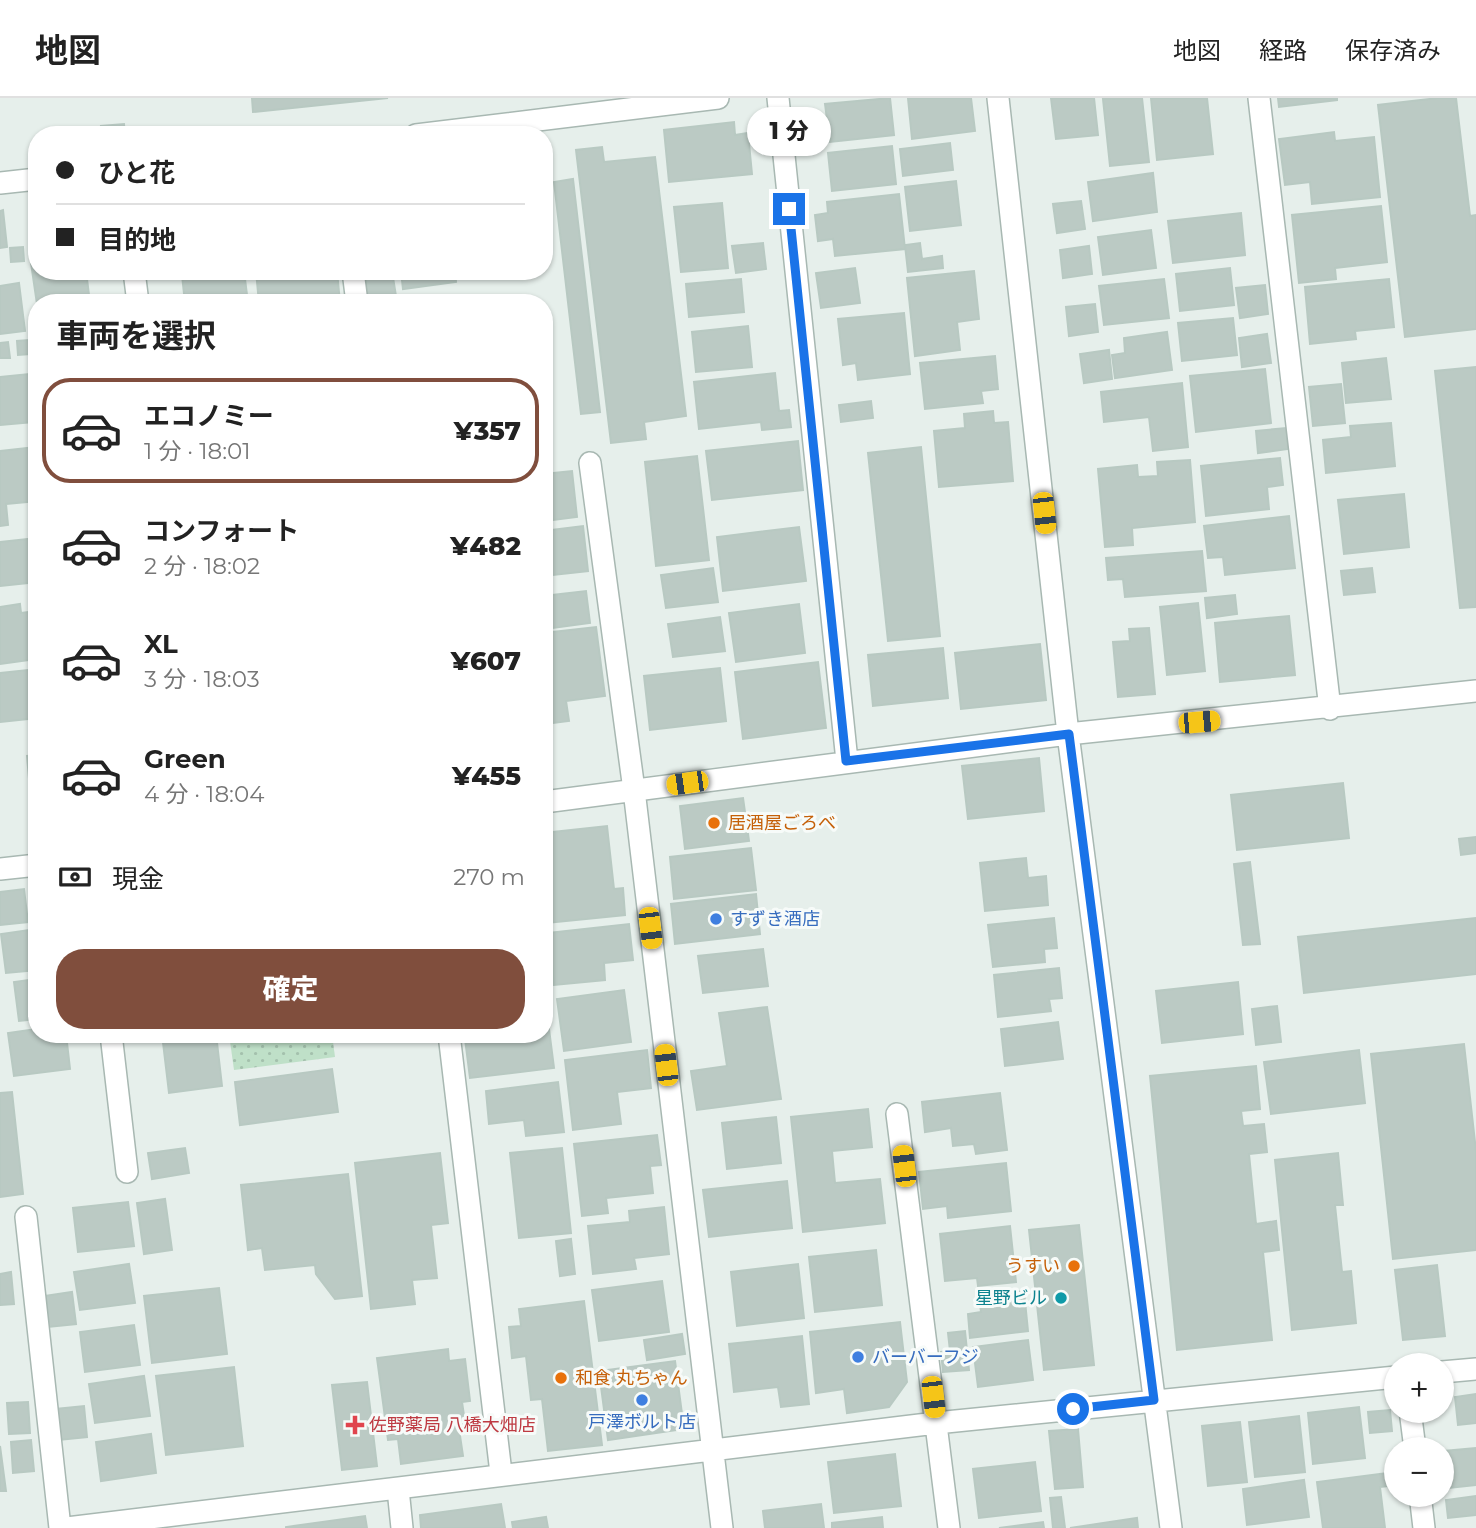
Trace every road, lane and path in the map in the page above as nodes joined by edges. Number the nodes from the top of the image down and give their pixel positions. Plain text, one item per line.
1 (718, 98) edge
2 (778, 98) edge
3 (998, 98) edge
4 (1259, 98) edge
5 (489, 126) edge
6 (28, 180) edge
7 (0, 183) edge
8 (590, 463) dead end
9 (1476, 691) edge
10 (1330, 709) junction
11 (1069, 734) junction
12 (846, 761) junction
13 (634, 790) junction
14 (553, 801) edge
15 (28, 866) edge
16 (0, 869) edge
17 (112, 1043) edge
18 (450, 1043) edge
19 (897, 1114) dead end
20 (127, 1172) dead end
21 (26, 1217) dead end
22 (1476, 1369) edge
23 (1454, 1371) edge
24 (1384, 1378) edge
25 (1154, 1400) junction
26 (936, 1423) junction
27 (712, 1449) junction
28 (501, 1473) junction
29 (398, 1489) junction
30 (1422, 1507) edge
31 (169, 1523) edge
32 (60, 1528) edge
33 (68, 1528) edge
34 (402, 1528) edge
35 (722, 1528) edge
36 (949, 1528) edge
37 (1171, 1528) edge
38 (1424, 1528) edge

1 - 5 street
2 - 12 street
3 - 11 street
4 - 10 street
6 - 7 street
8 - 13 street
9 - 10 street
10 - 11 street
11 - 12 street
11 - 25 street
12 - 13 street
13 - 14 street
13 - 27 street
15 - 16 street
17 - 20 street
18 - 28 street
19 - 26 street
21 - 32 street
22 - 23 street
24 - 25 street
25 - 26 street
25 - 37 street
26 - 27 street
26 - 36 street
27 - 28 street
27 - 35 street
28 - 29 street
29 - 31 street
29 - 34 street
30 - 38 street
31 - 33 street

